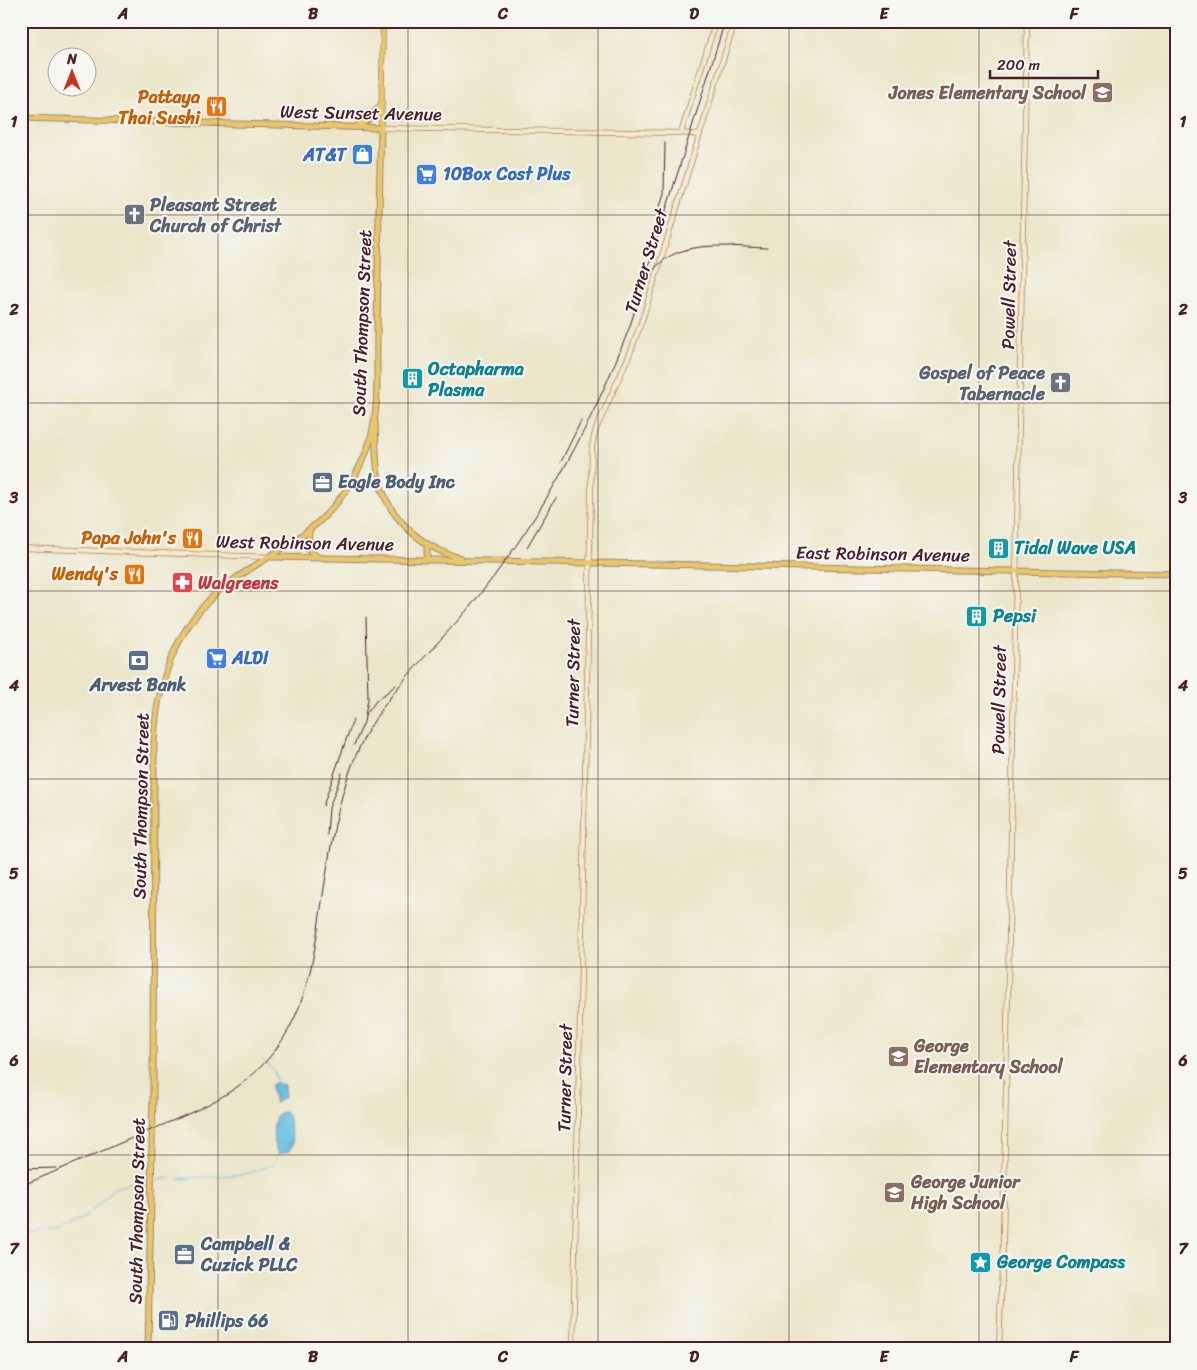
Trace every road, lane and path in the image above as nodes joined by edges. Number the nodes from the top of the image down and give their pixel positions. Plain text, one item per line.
1 (383, 21) edge
2 (716, 21) edge
3 (735, 21) edge
4 (1027, 21) edge
5 (381, 105) junction
6 (21, 118) edge
7 (354, 127) junction
8 (381, 128) junction
9 (680, 133) junction
10 (699, 135) junction
11 (375, 415) junction
12 (366, 453) junction
13 (377, 460) junction
14 (309, 532) junction
15 (429, 545) junction
16 (21, 548) edge
17 (271, 557) junction
18 (323, 558) junction
19 (429, 560) junction
20 (474, 560) junction
21 (589, 562) junction
22 (1016, 571) junction
23 (1176, 574) edge
24 (148, 1349) edge
25 (573, 1349) edge
26 (999, 1349) edge

1 - 5 main road, South Thompson Street
2 - 9 street
3 - 10 street, Turner Street
4 - 22 street, Powell Street
5 - 7 highway
5 - 8 main road, South Thompson Street
6 - 7 highway, West Sunset Avenue
7 - 8 highway, West Sunset Avenue
8 - 9 street, West Sunset Avenue
8 - 11 highway, South Thompson Street
9 - 10 street, West Sunset Avenue
10 - 21 street, Turner Street
11 - 12 highway, South Thompson Street
11 - 13 highway
12 - 13 highway
12 - 14 highway, South Thompson Street
13 - 15 highway
14 - 17 highway, South Thompson Street
14 - 18 highway
15 - 19 highway
15 - 20 highway
16 - 17 street, West Robinson Avenue
17 - 18 highway, West Robinson Avenue
17 - 24 highway, South Thompson Street
18 - 19 highway, West Robinson Avenue
19 - 20 highway, West Robinson Avenue
20 - 21 highway, West Robinson Avenue
21 - 22 highway, East Robinson Avenue
21 - 25 street, Turner Street
22 - 23 highway, East Robinson Avenue
22 - 26 street, Powell Street

